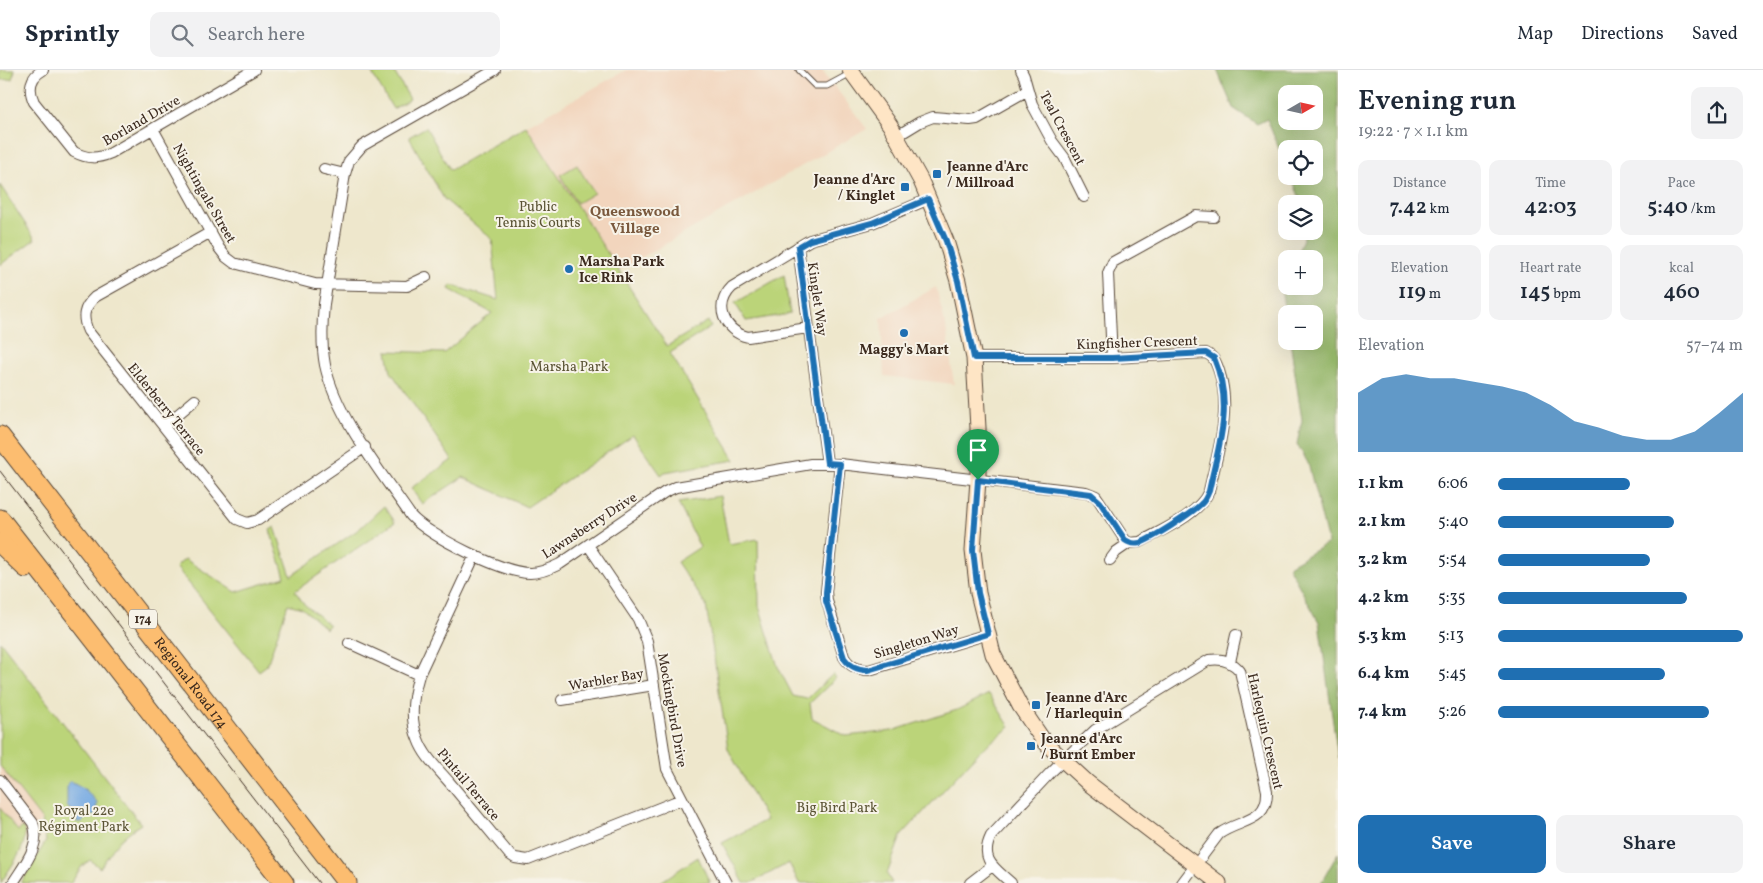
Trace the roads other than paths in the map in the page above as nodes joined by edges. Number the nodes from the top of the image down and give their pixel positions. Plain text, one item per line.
1 (43, 70) edge
2 (254, 70) edge
3 (495, 70) edge
4 (799, 70) edge
5 (1021, 70) edge
6 (851, 71) edge
7 (1028, 90) junction
8 (153, 129) junction
9 (896, 136) junction
10 (324, 169) dead end
11 (345, 174) junction
12 (1084, 197) dead end
13 (928, 199) junction
14 (1214, 218) dead end
15 (210, 232) junction
16 (798, 247) junction
17 (426, 277) dead end
18 (327, 284) junction
19 (808, 328) junction
20 (974, 358) junction
21 (1112, 358) junction
22 (195, 400) dead end
23 (164, 426) junction
24 (0, 436) edge
25 (365, 447) junction
26 (827, 463) junction
27 (840, 464) junction
28 (978, 480) junction
29 (0, 519) edge
30 (0, 543) edge
31 (1129, 543) junction
32 (588, 545) junction
33 (476, 555) junction
34 (1110, 560) dead end
35 (988, 634) junction
36 (1236, 636) dead end
37 (349, 643) dead end
38 (1230, 662) junction
39 (419, 675) junction
40 (654, 685) junction
41 (562, 700) dead end
42 (158, 722) junction
43 (1063, 760) junction
44 (0, 780) edge
45 (682, 799) junction
46 (284, 803) junction
47 (1197, 864) junction
48 (992, 866) junction
49 (13, 883) edge
50 (284, 883) edge
51 (347, 883) edge
52 (355, 883) edge
53 (726, 883) edge
54 (970, 883) edge
55 (1011, 883) edge
56 (1182, 883) edge
57 (1219, 883) edge

1 - 8 street, Borland Drive
2 - 8 street, Borland Drive
3 - 11 street, Lawnsberry Drive
4 - 6 lane
5 - 7 street, Teal Crescent
6 - 9 main road
7 - 9 street
7 - 12 street, Teal Crescent
8 - 15 street, Nightingale Street
9 - 13 main road
10 - 11 street
11 - 18 street, Lawnsberry Drive
13 - 16 street, Kinglet Way
13 - 20 main road
14 - 21 street
15 - 18 street, Nightingale Street
15 - 23 street, Elderberry Terrace
16 - 19 street, Kinglet Way
16 - 19 street
17 - 18 street, Nightingale Street
18 - 25 street, Lawnsberry Drive
19 - 26 street, Kinglet Way
20 - 21 street, Kingfisher Crescent
20 - 28 main road
21 - 31 street, Kingfisher Crescent
22 - 23 street
23 - 25 street, Elderberry Terrace
24 - 46 highway, Regional Road 174 / 174
25 - 33 street, Lawnsberry Drive
26 - 27 street, Lawnsberry Drive
26 - 32 street, Lawnsberry Drive
27 - 28 street, Lawnsberry Drive
27 - 35 street, Singleton Way
28 - 31 street
28 - 35 main road
29 - 42 highway
30 - 42 highway
31 - 34 street, Kingfisher Crescent
32 - 33 street, Lawnsberry Drive
32 - 40 street, Mockingbird Drive
33 - 39 street, Pintail Terrace
35 - 43 main road
36 - 38 street, Harlequin Crescent
37 - 39 street
38 - 43 street, Harlequin Crescent
38 - 47 street, Harlequin Crescent
39 - 45 street, Pintail Terrace
40 - 41 street, Warbler Bay
40 - 45 street, Mockingbird Drive
42 - 50 highway
43 - 47 main road
43 - 48 street, Harlequin Crescent
44 - 49 street
45 - 53 street, Mockingbird Drive
46 - 51 highway, Regional Road 174 / 174
46 - 52 highway
47 - 56 street
47 - 57 main road
48 - 54 street
48 - 55 street

